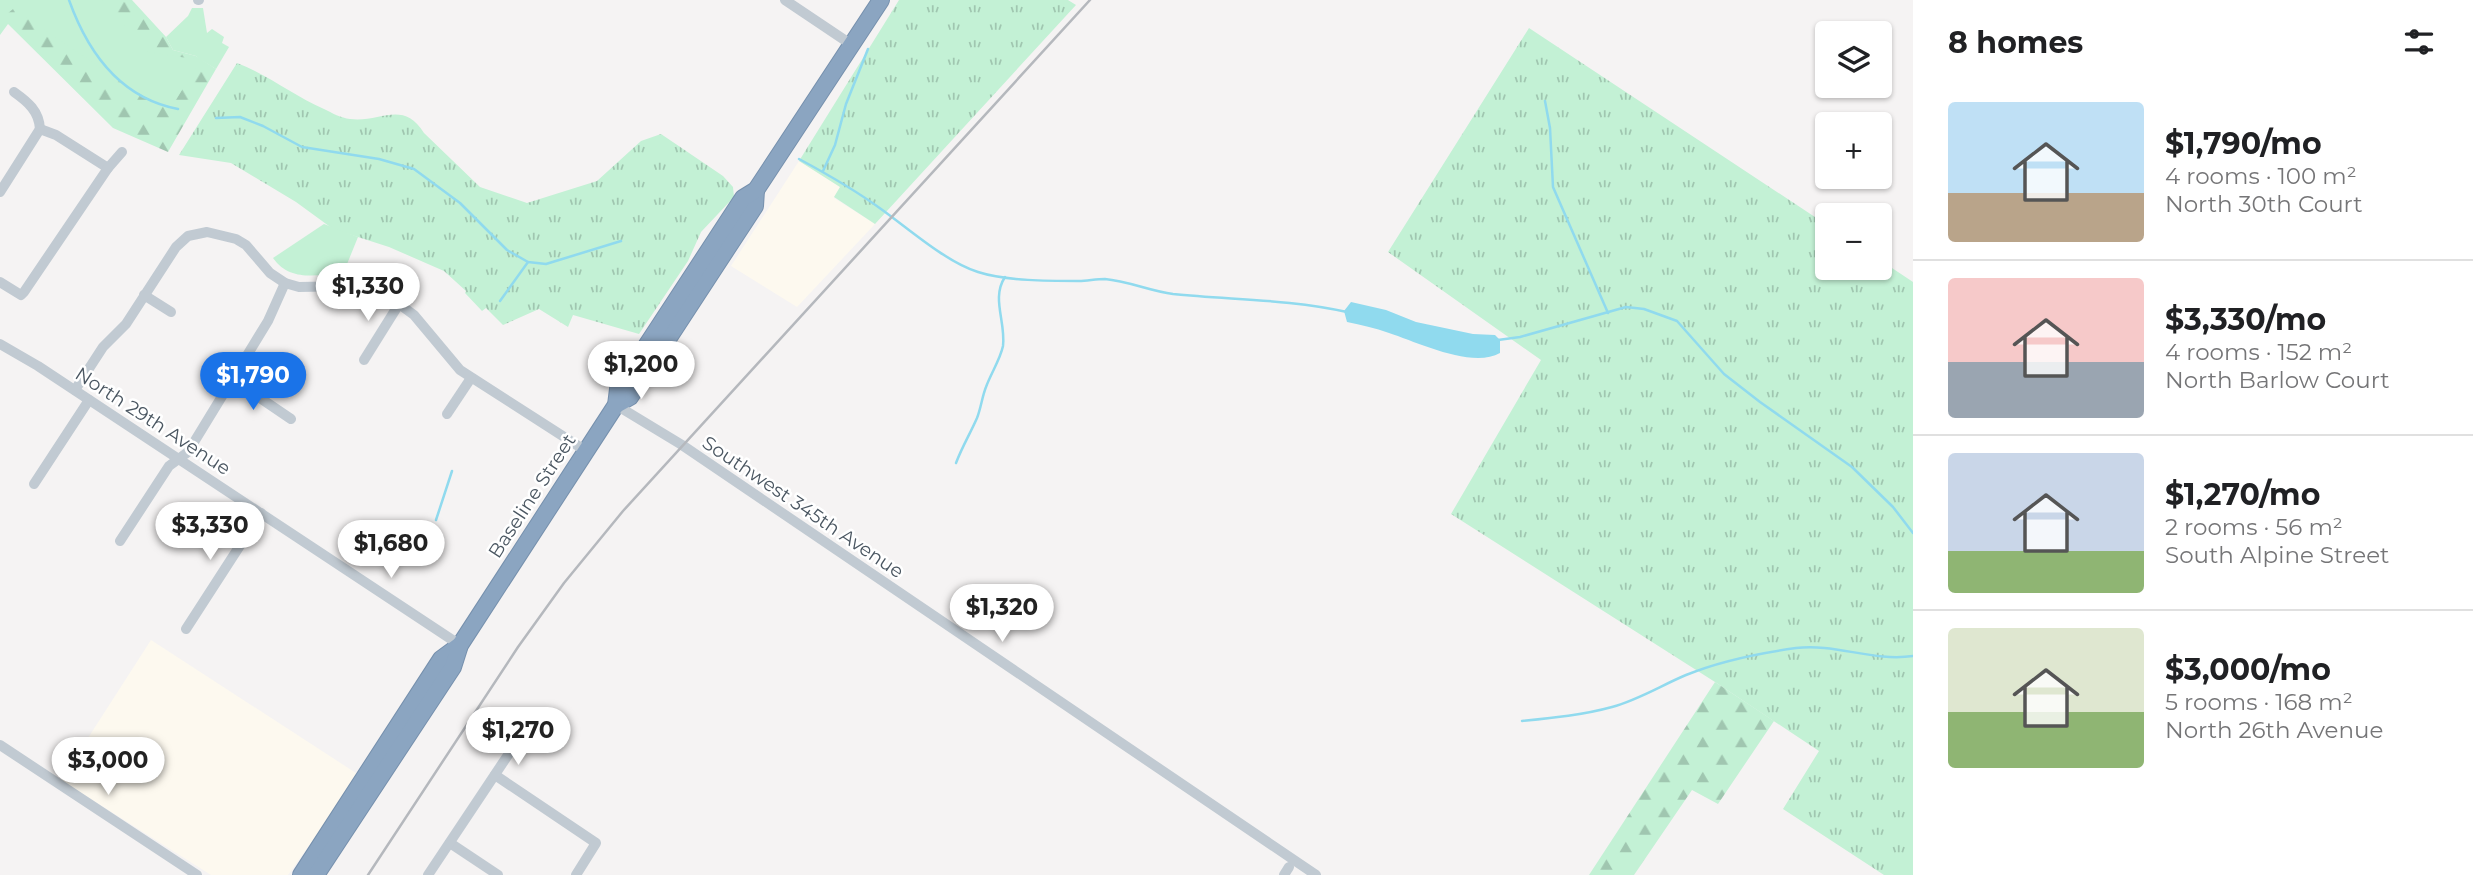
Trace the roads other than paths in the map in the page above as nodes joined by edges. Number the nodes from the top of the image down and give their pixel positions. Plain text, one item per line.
1 (785, 0) edge
2 (881, 0) edge
3 (852, 44) junction
4 (14, 92) dead end
5 (40, 129) junction
6 (122, 152) dead end
7 (108, 168) junction
8 (0, 191) edge
9 (0, 282) edge
10 (285, 283) junction
11 (144, 295) junction
12 (399, 304) junction
13 (171, 312) dead end
14 (0, 344) edge
15 (364, 360) dead end
16 (471, 378) junction
17 (232, 379) junction
18 (75, 390) junction
19 (89, 400) junction
20 (616, 405) junction
21 (447, 414) dead end
22 (291, 419) dead end
23 (586, 451) junction
24 (180, 459) junction
25 (34, 484) dead end
26 (261, 513) junction
27 (120, 541) dead end
28 (186, 629) dead end
29 (460, 645) junction
30 (516, 743) dead end
31 (0, 745) edge
32 (495, 775) junction
33 (450, 843) junction
34 (197, 875) edge
35 (301, 875) edge
36 (316, 875) edge
37 (428, 875) edge
38 (498, 875) edge
39 (576, 875) edge
40 (1316, 875) edge

1 - 3 street
2 - 3 highway, Baseline Street
3 - 20 highway, Baseline Street
4 - 5 street
5 - 7 street
5 - 8 street
6 - 7 street
7 - 9 street
10 - 11 street
10 - 12 street
10 - 17 street
11 - 13 street
11 - 18 street
12 - 15 street
12 - 16 street
14 - 18 street, North 29th Avenue
16 - 21 street
16 - 23 street
17 - 22 street
17 - 24 street
18 - 19 street, North 29th Avenue
19 - 24 street, North 29th Avenue
19 - 25 street
20 - 23 highway, Baseline Street
20 - 40 street, Southwest 345th Avenue
23 - 29 highway, Baseline Street
24 - 26 street, North 29th Avenue
24 - 27 street
26 - 28 street
26 - 29 street, North 29th Avenue
29 - 35 highway, Baseline Street
29 - 36 highway, Baseline Street
30 - 32 street
31 - 34 street
32 - 33 street
32 - 39 street
33 - 37 street
33 - 38 street

